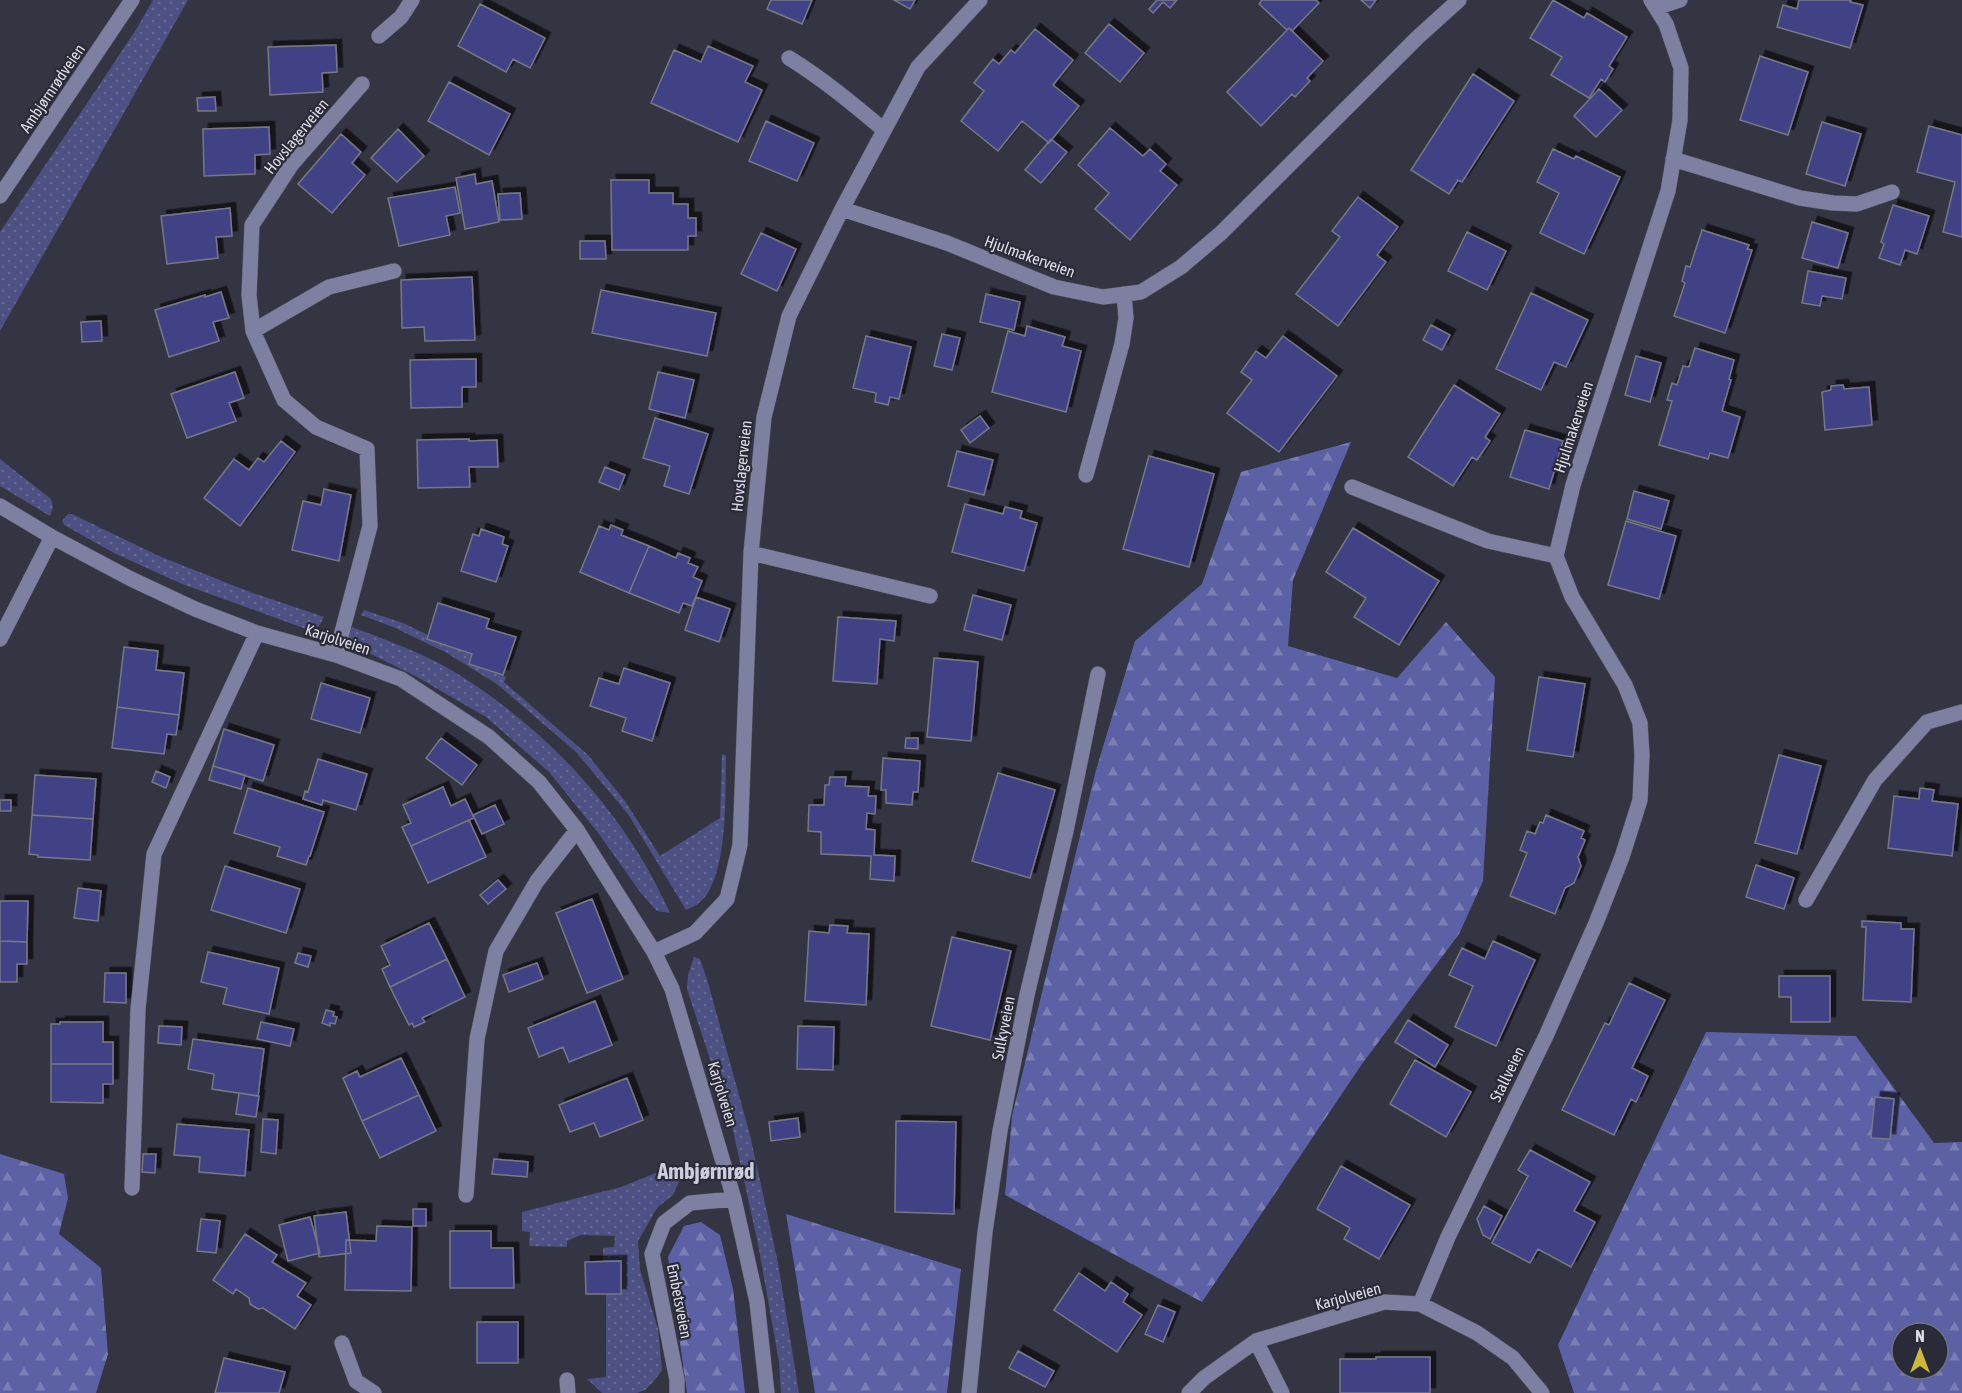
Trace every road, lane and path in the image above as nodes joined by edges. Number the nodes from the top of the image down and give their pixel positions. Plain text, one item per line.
1 (132, 0) edge
2 (412, 0) edge
3 (980, 0) edge
4 (1459, 0) edge
5 (1680, 0) edge
6 (1654, 4) edge
7 (379, 36) dead end
8 (789, 58) dead end
9 (362, 84) dead end
10 (884, 130) junction
11 (1673, 159) junction
12 (1892, 192) dead end
13 (0, 196) edge
14 (842, 208) junction
15 (394, 271) dead end
16 (1124, 294) junction
17 (253, 331) junction
18 (1086, 475) dead end
19 (1352, 487) dead end
20 (0, 506) edge
21 (52, 537) junction
22 (751, 553) junction
23 (1556, 556) junction
24 (930, 596) dead end
25 (257, 633) junction
26 (0, 639) edge
27 (336, 655) junction
28 (1098, 674) dead end
29 (1962, 712) edge
30 (577, 830) junction
31 (1806, 900) dead end
32 (654, 952) junction
33 (132, 1188) dead end
34 (466, 1195) dead end
35 (734, 1199) junction
36 (1420, 1304) junction
37 (1256, 1341) junction
38 (342, 1343) dead end
39 (374, 1393) edge
40 (677, 1393) edge
41 (766, 1393) edge
42 (969, 1393) edge
43 (1189, 1393) edge
44 (1282, 1393) edge
45 (1542, 1393) edge

1 - 13 street, Ambjørnrødveien
2 - 7 street
3 - 10 street, Hovslagerveien
4 - 16 street, Hjulmakerveien
5 - 6 street
6 - 11 street, Hjulmakerveien
8 - 10 street
9 - 17 street, Hovslagerveien
10 - 14 street, Hovslagerveien
11 - 12 street
11 - 23 street, Hjulmakerveien
14 - 16 street, Hjulmakerveien
14 - 22 street, Hovslagerveien
15 - 17 street
16 - 18 street
17 - 27 street, Hovslagerveien
19 - 23 street
20 - 21 street, Karjolveien
21 - 25 street, Karjolveien
21 - 26 street
22 - 24 street
22 - 32 street, Hovslagerveien
23 - 36 street, Stallveien
25 - 27 street, Karjolveien
25 - 33 street
27 - 30 street, Karjolveien
28 - 42 street, Sulkyveien
29 - 31 street
30 - 32 street, Karjolveien
30 - 34 street
32 - 35 street, Karjolveien
35 - 40 street, Embetsveien
35 - 41 street, Karjolveien
36 - 37 street, Karjolveien
36 - 45 street, Karjolveien
37 - 43 street, Karjolveien
37 - 44 street
38 - 39 street

